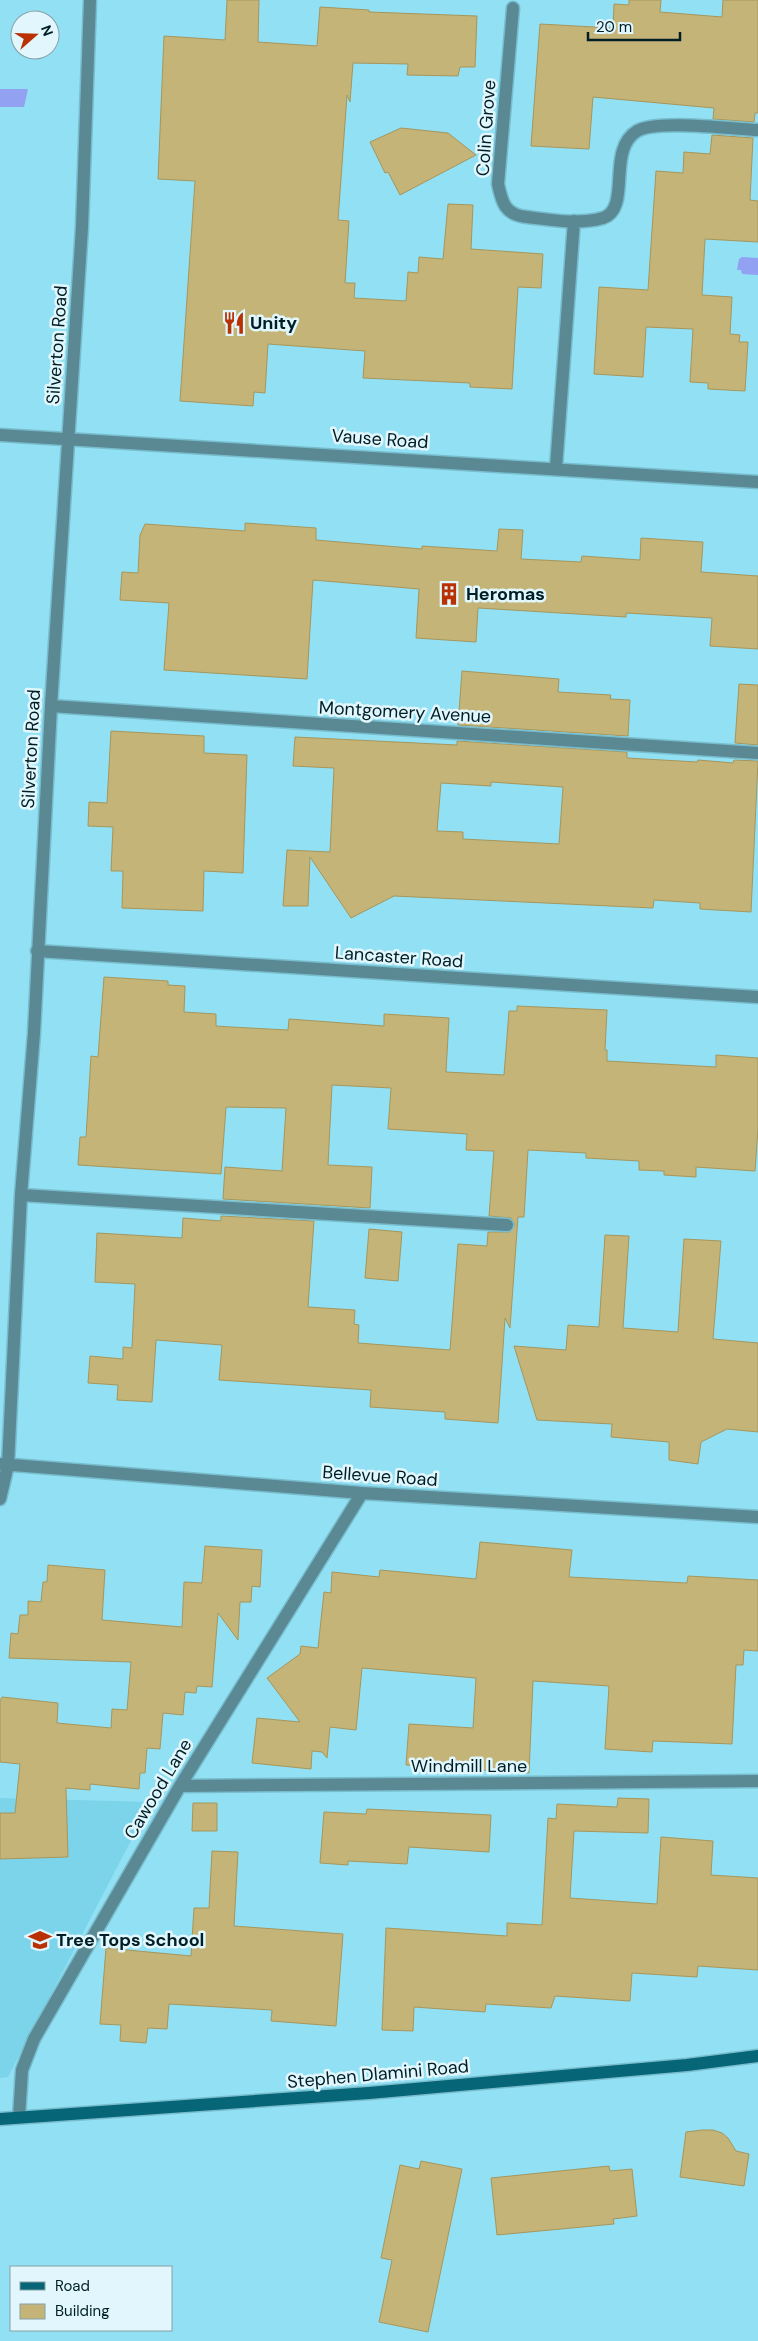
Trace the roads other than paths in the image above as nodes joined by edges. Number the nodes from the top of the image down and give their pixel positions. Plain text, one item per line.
1 (90, 0) edge
2 (513, 8) dead end
3 (758, 130) edge
4 (574, 221) junction
5 (0, 435) edge
6 (68, 440) junction
7 (556, 468) junction
8 (758, 482) edge
9 (51, 706) junction
10 (758, 753) edge
11 (37, 951) junction
12 (758, 997) edge
13 (21, 1195) junction
14 (507, 1225) dead end
15 (4, 1464) edge
16 (362, 1493) junction
17 (0, 1499) edge
18 (758, 1517) edge
19 (758, 1781) edge
20 (180, 1786) junction
21 (758, 2056) edge
22 (19, 2117) junction
23 (0, 2119) edge

1 - 6 street, Silverton Road
2 - 4 street, Colin Grove
3 - 4 street, Colin Grove
4 - 7 street
5 - 6 street, Vause Road
6 - 7 street, Vause Road
6 - 9 street, Silverton Road
7 - 8 street, Vause Road
9 - 10 street, Montgomery Avenue
9 - 11 street, Silverton Road
11 - 12 street, Lancaster Road
11 - 13 street, Silverton Road
13 - 14 street
13 - 15 street, Silverton Road
15 - 16 street, Bellevue Road
15 - 17 street, Silverton Road
16 - 18 street, Bellevue Road
16 - 20 street, Cawood Lane
19 - 20 street, Windmill Lane
20 - 22 street, Cawood Lane
21 - 22 main road, Stephen Dlamini Road
22 - 23 main road, Stephen Dlamini Road

